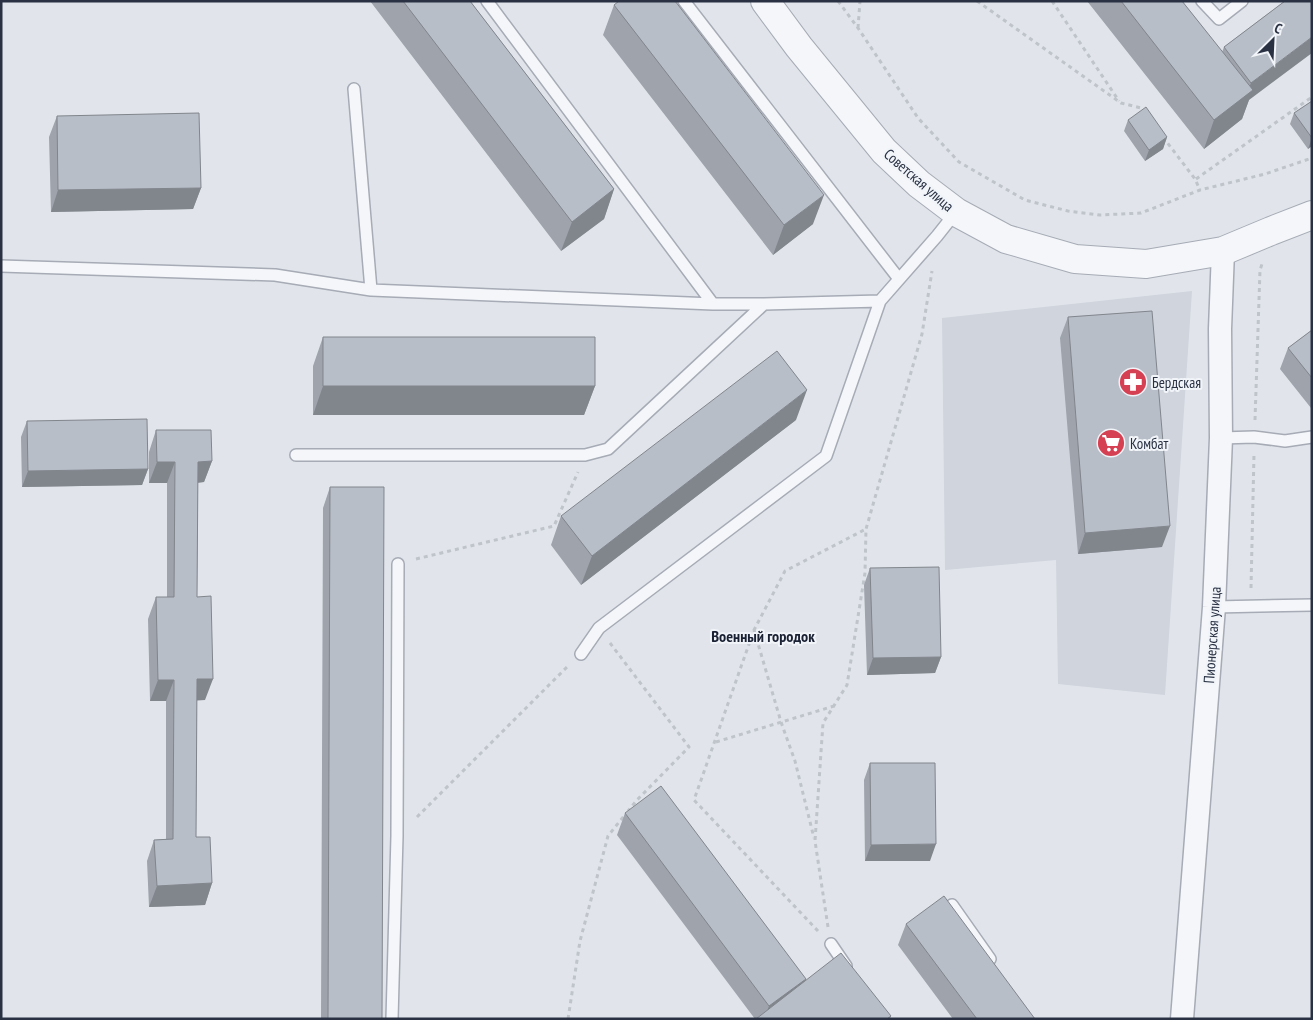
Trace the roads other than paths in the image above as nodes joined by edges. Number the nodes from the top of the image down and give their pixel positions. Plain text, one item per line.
1 (487, 1) edge
2 (684, 1) edge
3 (765, 1) edge
4 (1202, 1) edge
5 (1242, 1) edge
6 (354, 89) dead end
7 (956, 212) junction
8 (1312, 215) edge
9 (1223, 251) junction
10 (1, 266) edge
11 (899, 279) junction
12 (371, 290) junction
13 (880, 301) junction
14 (713, 304) junction
15 (764, 304) junction
16 (1312, 437) edge
17 (1221, 438) junction
18 (296, 455) dead end
19 (398, 564) road end
20 (1312, 605) edge
21 (1214, 607) junction
22 (581, 654) road end
23 (952, 904) edge
24 (831, 944) road end
25 (998, 970) edge
26 (851, 974) edge
27 (392, 1019) edge
28 (1182, 1019) edge

1 - 14 lane
2 - 11 lane
3 - 7 street, Советская улица
4 - 5 lane
6 - 12 lane
7 - 9 street, Советская улица
7 - 11 lane
8 - 9 street, Советская улица
9 - 17 street, Пионерская улица
10 - 12 lane
11 - 13 lane
12 - 14 lane
13 - 15 lane
13 - 22 lane
14 - 15 lane
15 - 18 lane
16 - 17 lane
17 - 21 street, Пионерская улица
19 - 27 lane
20 - 21 lane
21 - 28 street, Пионерская улица
23 - 25 lane
24 - 26 lane

